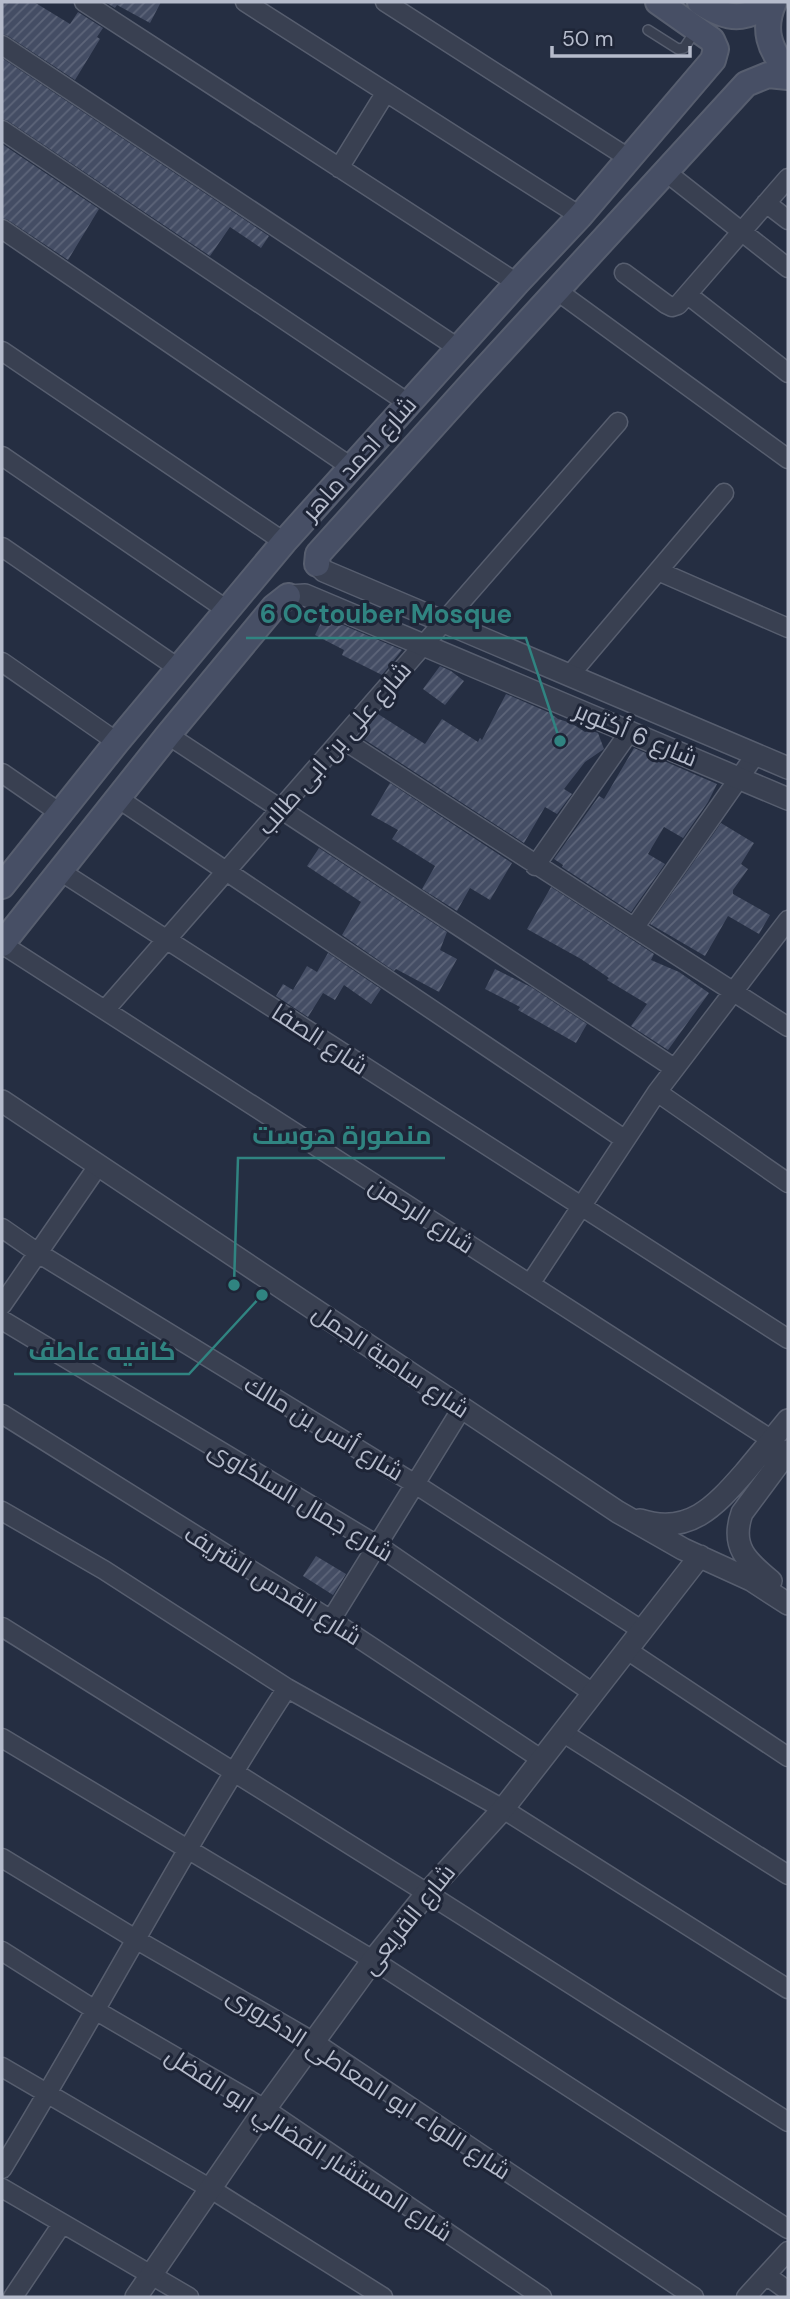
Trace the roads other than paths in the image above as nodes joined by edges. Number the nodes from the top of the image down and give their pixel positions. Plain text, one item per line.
1 (84, 2) edge
2 (245, 2) edge
3 (384, 2) edge
4 (658, 2) edge
5 (700, 2) edge
6 (774, 2) edge
7 (648, 30) dead end
8 (703, 33) junction
9 (2, 45) edge
10 (781, 62) edge
11 (788, 77) edge
12 (386, 92) junction
13 (2, 130) edge
14 (630, 159) junction
15 (339, 168) junction
16 (666, 172) junction
17 (788, 178) edge
18 (766, 203) junction
19 (580, 216) junction
20 (788, 220) edge
21 (2, 229) edge
22 (742, 232) junction
23 (788, 268) edge
24 (624, 273) dead end
25 (517, 283) junction
26 (556, 290) junction
27 (688, 295) junction
28 (458, 348) junction
29 (2, 351) edge
30 (788, 373) edge
31 (408, 403) junction
32 (618, 422) dead end
33 (2, 456) edge
34 (788, 459) edge
35 (351, 467) junction
36 (724, 493) dead end
37 (284, 542) junction
38 (2, 547) edge
39 (317, 564) joint
40 (658, 571) junction
41 (288, 596) joint
42 (227, 610) junction
43 (443, 622) junction
44 (788, 628) edge
45 (424, 644) junction
46 (2, 662) edge
47 (178, 668) junction
48 (569, 676) junction
49 (630, 731) junction
50 (168, 735) junction
51 (342, 739) junction
52 (117, 742) junction
53 (756, 754) junction
54 (788, 768) edge
55 (2, 773) edge
56 (740, 778) junction
57 (119, 799) junction
58 (788, 799) edge
59 (281, 809) junction
60 (60, 813) junction
61 (536, 866) junction
62 (227, 870) junction
63 (60, 871) junction
64 (2, 885) edge
65 (788, 920) edge
66 (634, 928) junction
67 (167, 940) junction
68 (2, 944) edge
69 (733, 991) junction
70 (105, 1010) junction
71 (788, 1027) edge
72 (674, 1068) junction
73 (657, 1092) junction
74 (2, 1101) edge
75 (624, 1139) junction
76 (98, 1166) junction
77 (788, 1183) edge
78 (580, 1206) junction
79 (2, 1228) edge
80 (38, 1253) junction
81 (530, 1284) junction
82 (2, 1305) edge
83 (2, 1320) edge
84 (788, 1339) edge
85 (462, 1408) junction
86 (2, 1414) edge
87 (788, 1420) edge
88 (780, 1446) edge
89 (415, 1483) junction
90 (2, 1511) edge
91 (618, 1512) junction
92 (377, 1545) junction
93 (700, 1556) junction
94 (788, 1595) edge
95 (788, 1604) edge
96 (331, 1620) junction
97 (2, 1627) edge
98 (643, 1631) junction
99 (627, 1650) junction
100 (287, 1688) junction
101 (593, 1693) junction
102 (562, 1732) junction
103 (2, 1738) edge
104 (788, 1756) edge
105 (541, 1759) junction
106 (233, 1771) junction
107 (503, 1809) junction
108 (187, 1850) junction
109 (2, 1857) edge
110 (788, 1875) edge
111 (427, 1893) junction
112 (137, 1940) junction
113 (2, 1951) edge
114 (373, 1960) junction
115 (788, 1989) edge
116 (95, 2010) junction
117 (314, 2042) junction
118 (2, 2067) edge
119 (48, 2093) junction
120 (264, 2109) junction
121 (788, 2122) edge
122 (2, 2169) edge
123 (2, 2188) edge
124 (211, 2189) junction
125 (62, 2224) junction
126 (788, 2229) edge
127 (788, 2251) edge
128 (766, 2275) junction
129 (151, 2276) junction
130 (788, 2291) edge
131 (13, 2297) edge
132 (136, 2297) edge
133 (189, 2297) edge
134 (383, 2297) edge
135 (542, 2297) edge
136 (694, 2297) edge
137 (746, 2297) edge

1 - 15 street
2 - 12 street
3 - 14 street
4 - 8 main road
5 - 6 main road
6 - 10 main road
7 - 8 lane
8 - 14 main road, شارع احمد ماهر
9 - 28 street
11 - 16 main road, شارع احمد ماهر
12 - 15 street
12 - 19 street
13 - 31 street
14 - 19 main road, شارع احمد ماهر
15 - 25 street
16 - 22 street
16 - 26 main road, شارع احمد ماهر
17 - 18 street
18 - 20 street
18 - 22 street
19 - 25 main road, شارع احمد ماهر
21 - 35 street
22 - 23 street
22 - 27 street
24 - 27 street
25 - 28 main road, شارع احمد ماهر
26 - 34 street
26 - 39 main road, شارع احمد ماهر
27 - 30 street
28 - 31 main road, شارع احمد ماهر
29 - 37 street
31 - 35 main road, شارع احمد ماهر
32 - 43 street, شارع على بن ابى طالب
33 - 42 street
35 - 37 main road, شارع احمد ماهر
36 - 40 street
37 - 42 main road, شارع احمد ماهر
38 - 47 street
39 - 43 street, شارع 6 أكتوبر
40 - 44 street
40 - 48 street
41 - 45 street, شارع 6 أكتوبر
41 - 50 main road
42 - 47 main road, شارع احمد ماهر
43 - 45 street, شارع على بن ابى طالب
43 - 48 street, شارع 6 أكتوبر
45 - 49 street, شارع 6 أكتوبر
45 - 51 street, شارع على بن ابى طالب
46 - 52 street
47 - 52 main road, شارع احمد ماهر
48 - 53 street, شارع 6 أكتوبر
49 - 56 street, شارع 6 أكتوبر
49 - 61 street
50 - 57 main road
50 - 59 street
51 - 59 street, شارع على بن ابى طالب
51 - 61 street
52 - 60 main road, شارع احمد ماهر
53 - 54 street, شارع 6 أكتوبر
53 - 56 street
55 - 60 street
56 - 58 street, شارع 6 أكتوبر
56 - 66 street
57 - 62 street
57 - 63 main road
59 - 62 street, شارع على بن ابى طالب
59 - 72 street
60 - 64 main road, شارع احمد ماهر
61 - 66 street
62 - 67 street, شارع على بن ابى طالب
62 - 75 street
63 - 67 street, شارع الصفا
63 - 68 main road
65 - 69 street
66 - 69 street
67 - 70 street, شارع على بن ابى طالب
67 - 78 street, شارع الصفا
68 - 70 street, شارع الرحمن
69 - 71 street
69 - 72 street
70 - 81 street, شارع الرحمن
72 - 73 street
73 - 75 street
73 - 77 street
74 - 76 street, شارع سامية الجمل
75 - 78 street
76 - 80 street
76 - 85 street, شارع سامية الجمل
78 - 81 street
78 - 84 street, شارع الصفا
79 - 80 street, شارع أنس بن مالك
80 - 82 street
80 - 89 street, شارع أنس بن مالك
81 - 88 street, شارع الرحمن
83 - 92 street, شارع جمال السلكاوى
85 - 89 street
85 - 91 street, شارع سامية الجمل
86 - 96 street, شارع القدس الشريف
87 - 88 street
88 - 91 street
88 - 94 street
89 - 92 street
89 - 98 street, شارع أنس بن مالك
90 - 100 street
91 - 93 street, شارع سامية الجمل
92 - 96 street
92 - 101 street, شارع جمال السلكاوى
93 - 95 street, شارع سامية الجمل
93 - 98 street, شارع القريعى
96 - 105 street, شارع القدس الشريف
97 - 106 street
98 - 99 street, شارع القريعى
99 - 101 street, شارع القريعى
99 - 104 street
100 - 106 street
100 - 107 street
101 - 102 street, شارع القريعى
102 - 105 street, شارع القريعى
102 - 110 street
103 - 108 street
105 - 107 street, شارع القريعى
106 - 108 street
106 - 111 street
107 - 111 street, شارع القريعى
107 - 115 street
108 - 112 street
108 - 114 street
109 - 112 street, شارع اللواء ابو المعاطى الدكرورى
111 - 114 street, شارع القريعى
111 - 121 street
112 - 116 street
112 - 117 street, شارع اللواء ابو المعاطى الدكرورى
113 - 116 street, شارع المستشار الفضالي ابو الفضل
114 - 117 street, شارع القريعى
114 - 126 street
116 - 119 street
116 - 120 street, شارع المستشار الفضالي ابو الفضل
117 - 120 street, شارع القريعى
117 - 136 street, شارع اللواء ابو المعاطى الدكرورى
118 - 119 street
119 - 122 street
119 - 124 street
120 - 124 street, شارع القريعى
120 - 135 street, شارع المستشار الفضالي ابو الفضل
123 - 125 street
124 - 129 street, شارع القريعى
124 - 134 street
125 - 129 street
125 - 131 street
127 - 128 street
128 - 130 street
128 - 137 street
129 - 132 street, شارع القريعى
129 - 133 street

